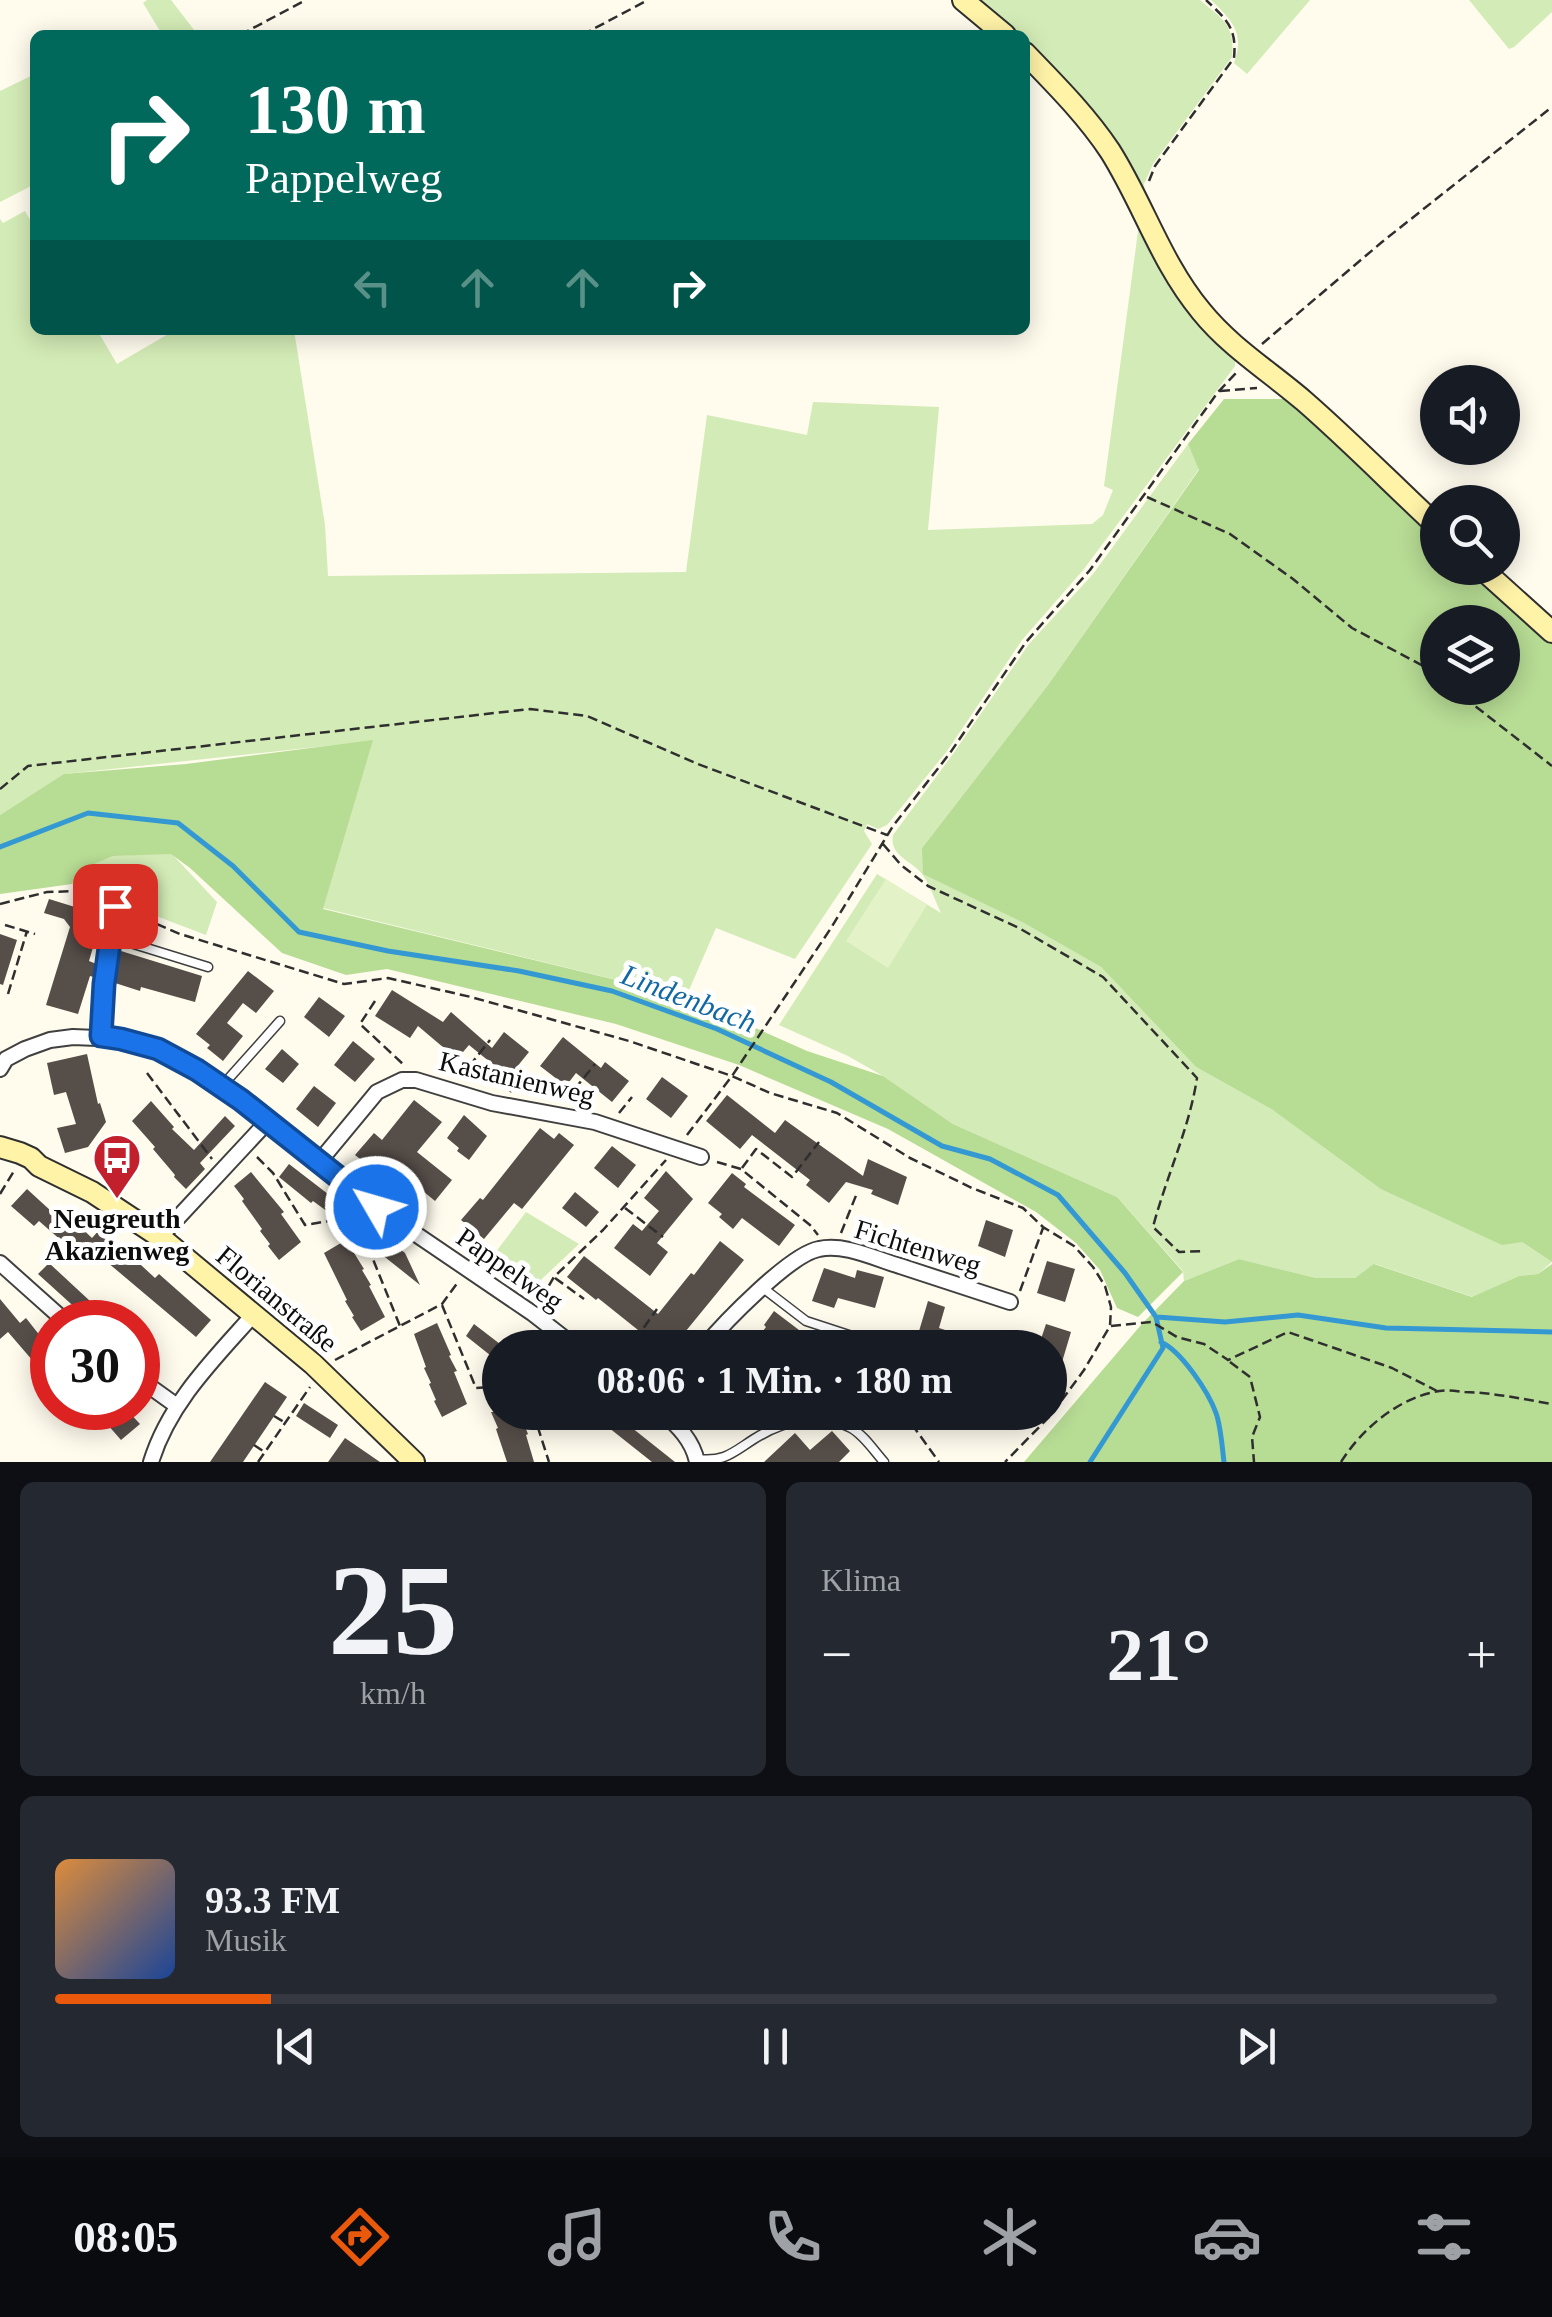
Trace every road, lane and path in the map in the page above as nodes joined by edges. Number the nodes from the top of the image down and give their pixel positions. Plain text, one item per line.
1 (306, 0) edge
2 (648, 0) edge
3 (963, 0) edge
4 (1206, 0) edge
5 (249, 30) edge
6 (591, 30) edge
7 (999, 30) edge
8 (1030, 58) edge
9 (1552, 108) edge
10 (1147, 184) dead end
11 (1252, 355) junction
12 (1144, 496) junction
13 (1420, 510) edge
14 (1499, 585) edge
15 (1552, 632) edge
16 (1420, 666) edge
17 (1474, 705) edge
18 (1552, 766) edge
19 (0, 789) edge
20 (887, 835) junction
21 (882, 842) junction
22 (0, 904) edge
23 (115, 906) junction
24 (5, 925) dead end
25 (27, 931) junction
26 (35, 934) dead end
27 (111, 938) junction
28 (208, 966) dead end
29 (8, 994) dead end
30 (375, 1001) dead end
31 (280, 1021) dead end
32 (101, 1036) junction
33 (490, 1040) dead end
34 (2, 1060) edge
35 (595, 1064) dead end
36 (146, 1073) dead end
37 (732, 1076) junction
38 (402, 1080) junction
39 (222, 1086) junction
40 (449, 1090) junction
41 (632, 1098) dead end
42 (555, 1114) junction
43 (268, 1121) junction
44 (609, 1126) junction
45 (819, 1142) dead end
46 (245, 1145) junction
47 (0, 1147) edge
48 (676, 1149) junction
49 (700, 1157) joint
50 (319, 1162) junction
51 (7, 1166) edge
52 (39, 1166) junction
53 (741, 1169) junction
54 (221, 1171) junction
55 (857, 1193) dead end
56 (0, 1194) edge
57 (624, 1208) junction
58 (1043, 1227) junction
59 (160, 1236) junction
60 (663, 1237) dead end
61 (832, 1248) junction
62 (1205, 1251) dead end
63 (0, 1263) edge
64 (467, 1269) junction
65 (554, 1277) junction
66 (763, 1288) junction
67 (584, 1299) dead end
68 (41, 1300) edge
69 (1010, 1302) joint
70 (442, 1304) junction
71 (657, 1309) dead end
72 (532, 1313) junction
73 (254, 1314) junction
74 (400, 1326) junction
75 (1110, 1326) junction
76 (554, 1330) edge
77 (642, 1330) edge
78 (719, 1330) edge
79 (835, 1330) edge
80 (1228, 1360) junction
81 (333, 1362) dead end
82 (314, 1382) dead end
83 (482, 1388) edge
84 (1437, 1390) junction
85 (160, 1394) edge
86 (1552, 1404) edge
87 (177, 1406) junction
88 (274, 1416) dead end
89 (285, 1423) junction
90 (539, 1430) edge
91 (680, 1430) edge
92 (916, 1430) edge
93 (254, 1445) dead end
94 (264, 1452) junction
95 (697, 1460) edge
96 (152, 1462) edge
97 (258, 1462) edge
98 (414, 1462) edge
99 (549, 1462) edge
100 (884, 1462) edge
101 (939, 1462) edge
102 (1005, 1462) edge
103 (1254, 1462) edge
104 (1341, 1462) edge

1 - 5 path
2 - 6 path
3 - 7 street
4 - 10 path
8 - 11 street
9 - 11 path
11 - 12 path
11 - 13 street
12 - 16 path
12 - 20 path
14 - 15 street
17 - 18 path
19 - 20 path
20 - 21 path
21 - 37 path
21 - 62 path
22 - 23 path
23 - 27 lane
23 - 37 path
24 - 25 path
25 - 26 path
25 - 29 path
27 - 28 lane
27 - 32 lane
30 - 38 path
31 - 39 lane
32 - 34 street, Pappelweg
32 - 39 street, Pappelweg
33 - 40 path
35 - 42 path
36 - 54 path
37 - 48 path
37 - 58 path
38 - 40 street, Kastanienweg
38 - 50 street, Kastanienweg
39 - 43 street, Pappelweg
40 - 42 street, Kastanienweg
41 - 44 path
42 - 44 street, Kastanienweg
43 - 46 street
43 - 50 street, Pappelweg
44 - 48 street, Kastanienweg
45 - 53 path
46 - 54 street
46 - 74 path
47 - 52 street, Florianstraße
48 - 49 street, Kastanienweg
48 - 57 path
49 - 53 path
50 - 64 street, Pappelweg
51 - 52 street, Florianstraße
51 - 56 path
52 - 59 street, Florianstraße
53 - 61 path
54 - 59 street
55 - 61 path
57 - 60 path
57 - 65 path
58 - 69 path
58 - 75 path
59 - 73 street, Florianstraße
61 - 66 street, Fichtenweg
61 - 69 street, Fichtenweg
63 - 68 street
64 - 70 path
64 - 72 street, Pappelweg
65 - 67 path
65 - 72 path
66 - 78 street, Fichtenweg
66 - 79 lane
70 - 74 path
70 - 83 path
71 - 77 path
72 - 76 street, Pappelweg
73 - 87 street
73 - 98 street, Florianstraße
74 - 81 path
75 - 80 path
75 - 102 path
80 - 84 path
80 - 103 path
82 - 89 path
84 - 86 path
84 - 104 path
85 - 87 street
87 - 96 street
88 - 89 path
89 - 94 path
90 - 99 path
91 - 95 street
92 - 101 path
93 - 94 path
94 - 97 path
95 - 100 lane

